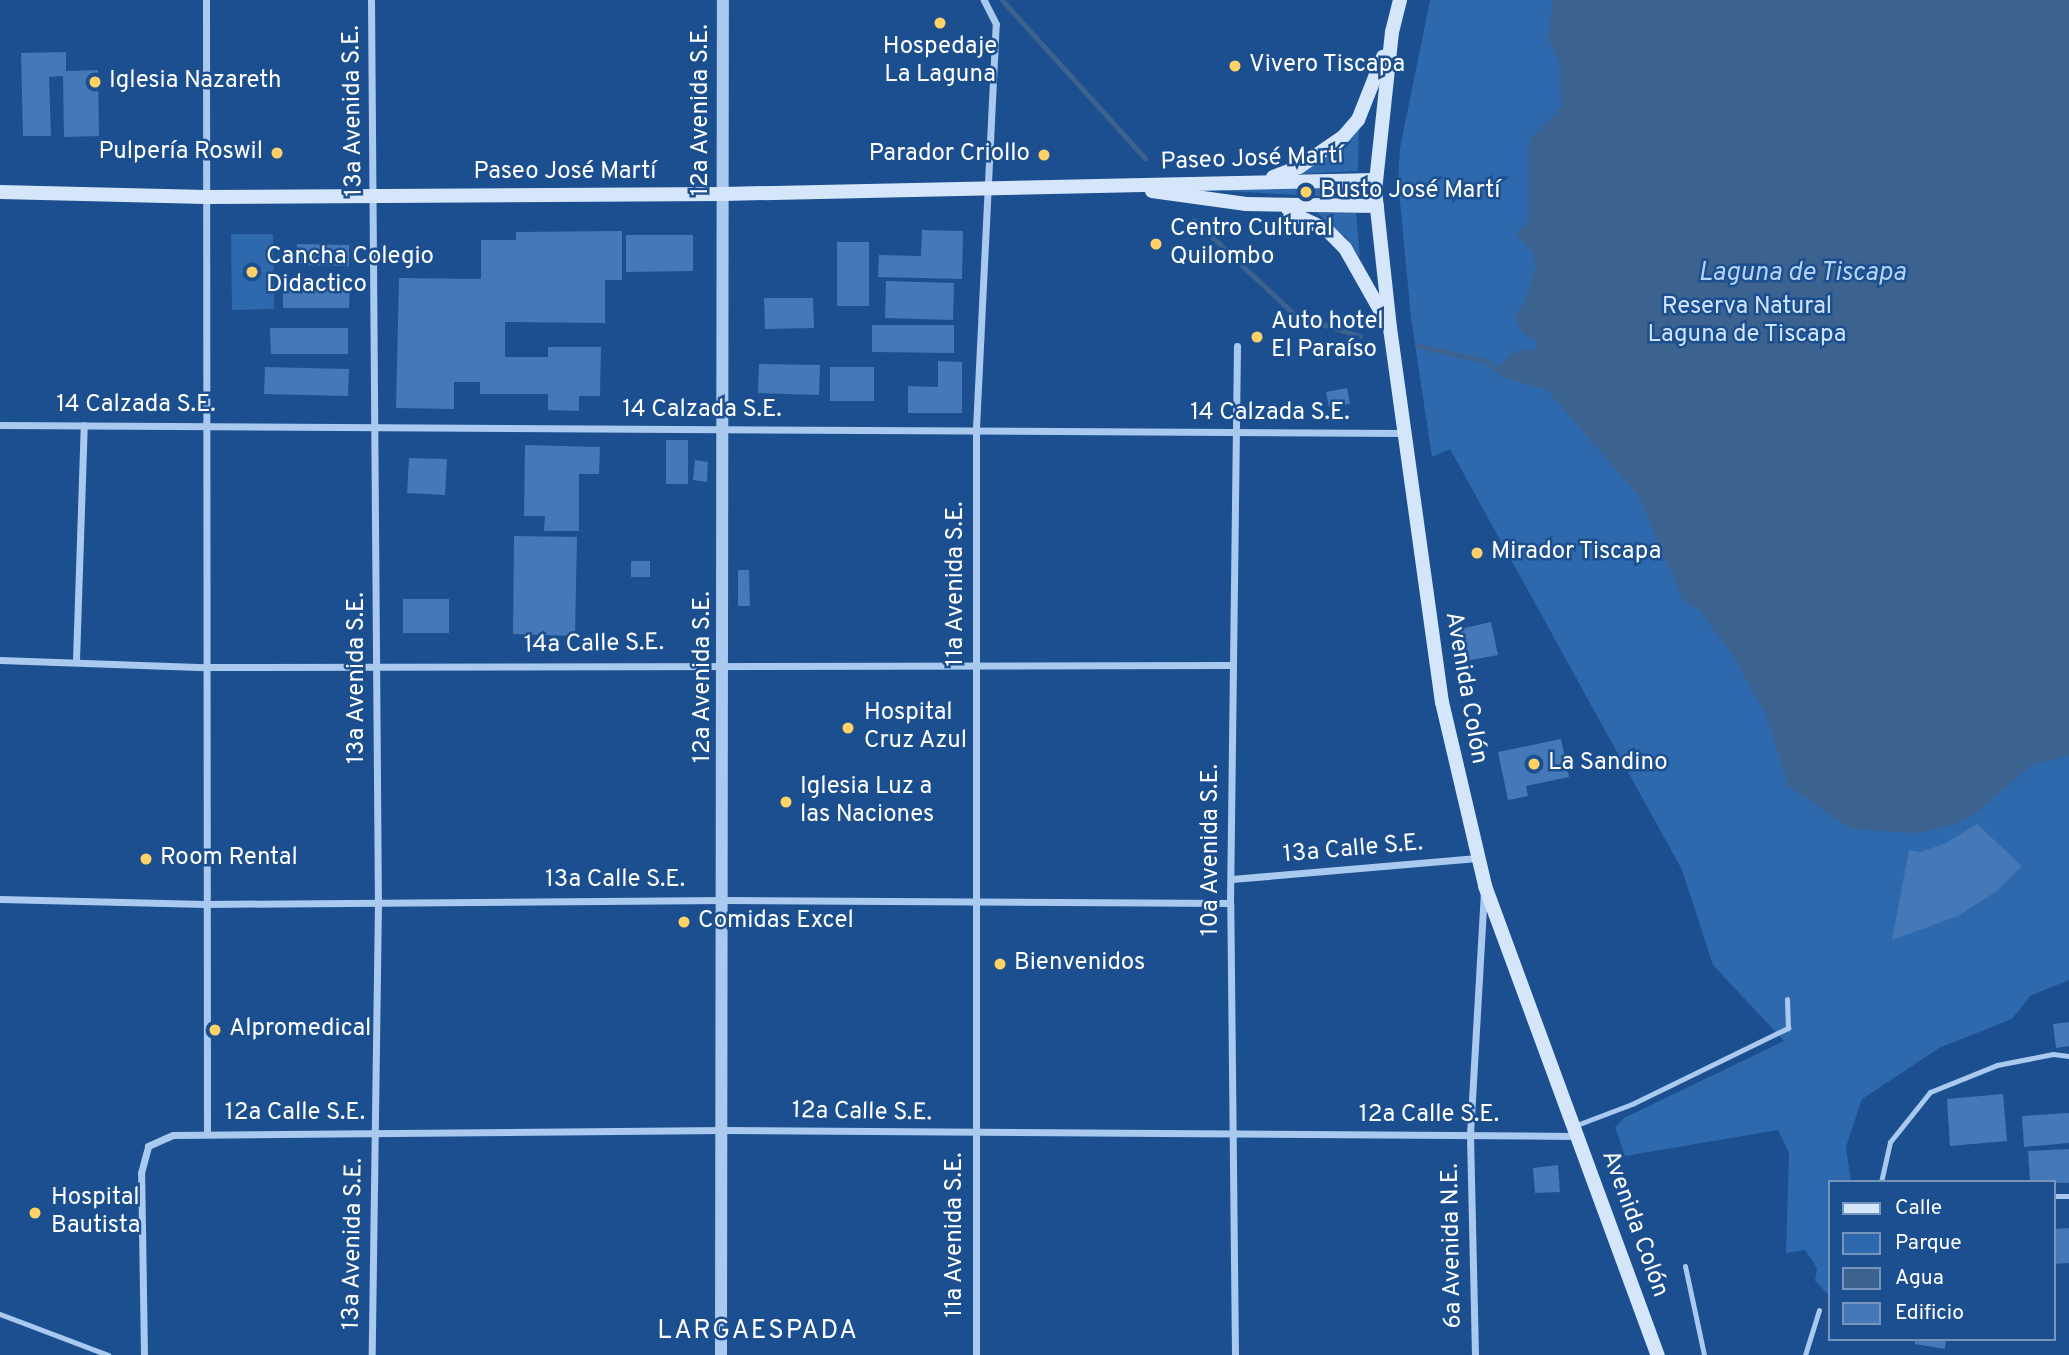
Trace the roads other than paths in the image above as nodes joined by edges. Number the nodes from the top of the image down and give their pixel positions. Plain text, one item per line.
1 (206, 0) edge
2 (371, 0) edge
3 (723, 0) edge
4 (984, 0) edge
5 (1400, 0) edge
6 (1392, 32) junction
7 (1263, 180) junction
8 (1376, 180) junction
9 (985, 187) junction
10 (1130, 187) junction
11 (0, 192) edge
12 (722, 194) junction
13 (206, 197) junction
14 (376, 197) junction
15 (1246, 204) junction
16 (1377, 206) junction
17 (1390, 328) junction
18 (1237, 346) dead end
19 (0, 425) edge
20 (84, 425) junction
21 (208, 425) junction
22 (976, 428) junction
23 (377, 430) junction
24 (726, 430) junction
25 (1239, 433) junction
26 (1405, 433) junction
27 (0, 660) edge
28 (76, 660) junction
29 (725, 663) junction
30 (1231, 665) junction
31 (205, 667) junction
32 (377, 667) junction
33 (975, 667) junction
34 (1477, 858) junction
35 (1232, 879) junction
36 (1485, 886) junction
37 (0, 899) edge
38 (724, 900) junction
39 (976, 901) junction
40 (378, 902) junction
41 (1230, 903) junction
42 (205, 904) junction
43 (1787, 999) dead end
44 (2069, 1056) edge
45 (724, 1130) junction
46 (1576, 1131) junction
47 (375, 1133) junction
48 (207, 1134) junction
49 (1470, 1134) junction
50 (975, 1135) junction
51 (1231, 1137) junction
52 (1881, 1180) edge
53 (1685, 1266) dead end
54 (1819, 1310) dead end
55 (0, 1314) edge
56 (108, 1355) edge
57 (144, 1355) edge
58 (372, 1355) edge
59 (721, 1355) edge
60 (976, 1355) edge
61 (1235, 1355) edge
62 (1475, 1355) edge
63 (1658, 1355) edge
64 (1703, 1355) edge
65 (1805, 1355) edge

1 - 13 street
2 - 14 street, 13a Avenida S.E.
3 - 12 street, 12a Avenida S.E.
4 - 9 street, 11a Avenida S.E.
5 - 6 main road, Avenida Colón
6 - 7 main road
6 - 8 main road, Avenida Colón
7 - 8 main road, Paseo José Martí
7 - 10 main road, Paseo José Martí
8 - 16 main road, Avenida Colón
9 - 10 main road, Paseo José Martí
9 - 12 main road, Paseo José Martí
9 - 22 street, 11a Avenida S.E.
10 - 15 main road, Paseo José Martí
11 - 13 main road, Paseo José Martí
12 - 14 main road, Paseo José Martí
12 - 24 street, 12a Avenida S.E.
13 - 14 main road, Paseo José Martí
13 - 21 street
14 - 23 street, 13a Avenida S.E.
15 - 16 main road, Paseo José Martí
15 - 17 main road
16 - 17 main road, Avenida Colón
17 - 26 main road, Avenida Colón
18 - 25 street, 10a Avenida S.E.
19 - 20 street, 14 Calzada S.E.
20 - 21 street, 14 Calzada S.E.
20 - 28 street
21 - 23 street, 14 Calzada S.E.
21 - 31 street
22 - 24 street, 14 Calzada S.E.
22 - 25 street, 14 Calzada S.E.
22 - 33 street, 11a Avenida S.E.
23 - 24 street, 14 Calzada S.E.
23 - 32 street, 13a Avenida S.E.
24 - 29 street, 12a Avenida S.E.
25 - 26 street, 14 Calzada S.E.
25 - 30 street, 10a Avenida S.E.
26 - 34 main road, Avenida Colón
27 - 28 street, 14a Calle S.E.
28 - 31 street, 14a Calle S.E.
29 - 32 street, 14a Calle S.E.
29 - 33 street, 14a Calle S.E.
29 - 38 street, 12a Avenida S.E.
30 - 33 street, 14a Calle S.E.
30 - 35 street, 10a Avenida S.E.
31 - 32 street, 14a Calle S.E.
31 - 42 street
32 - 40 street, 13a Avenida S.E.
33 - 39 street, 11a Avenida S.E.
34 - 35 street, 13a Calle S.E.
34 - 36 main road, Avenida Colón
35 - 41 street, 10a Avenida S.E.
36 - 46 main road, Avenida Colón
36 - 49 street, 6a Avenida N.E.
37 - 42 street, 13a Calle S.E.
38 - 39 street, 13a Calle S.E.
38 - 40 street, 13a Calle S.E.
38 - 45 street, 12a Avenida S.E.
39 - 41 street, 13a Calle S.E.
39 - 50 street, 11a Avenida S.E.
40 - 42 street, 13a Calle S.E.
40 - 47 street, 13a Avenida S.E.
41 - 51 street, 10a Avenida S.E.
42 - 48 street
43 - 46 lane
44 - 52 lane
45 - 47 street, 12a Calle S.E.
45 - 50 street, 12a Calle S.E.
45 - 59 street, 12a Avenida S.E.
46 - 49 street, 12a Calle S.E.
46 - 63 main road, Avenida Colón
47 - 48 street, 12a Calle S.E.
47 - 58 street, 13a Avenida S.E.
48 - 57 street, 12a Calle S.E.
49 - 51 street, 12a Calle S.E.
49 - 62 street, 6a Avenida N.E.
50 - 51 street, 12a Calle S.E.
50 - 60 street, 11a Avenida S.E.
51 - 61 street, 10a Avenida S.E.
53 - 64 lane
54 - 65 lane
55 - 56 lane

